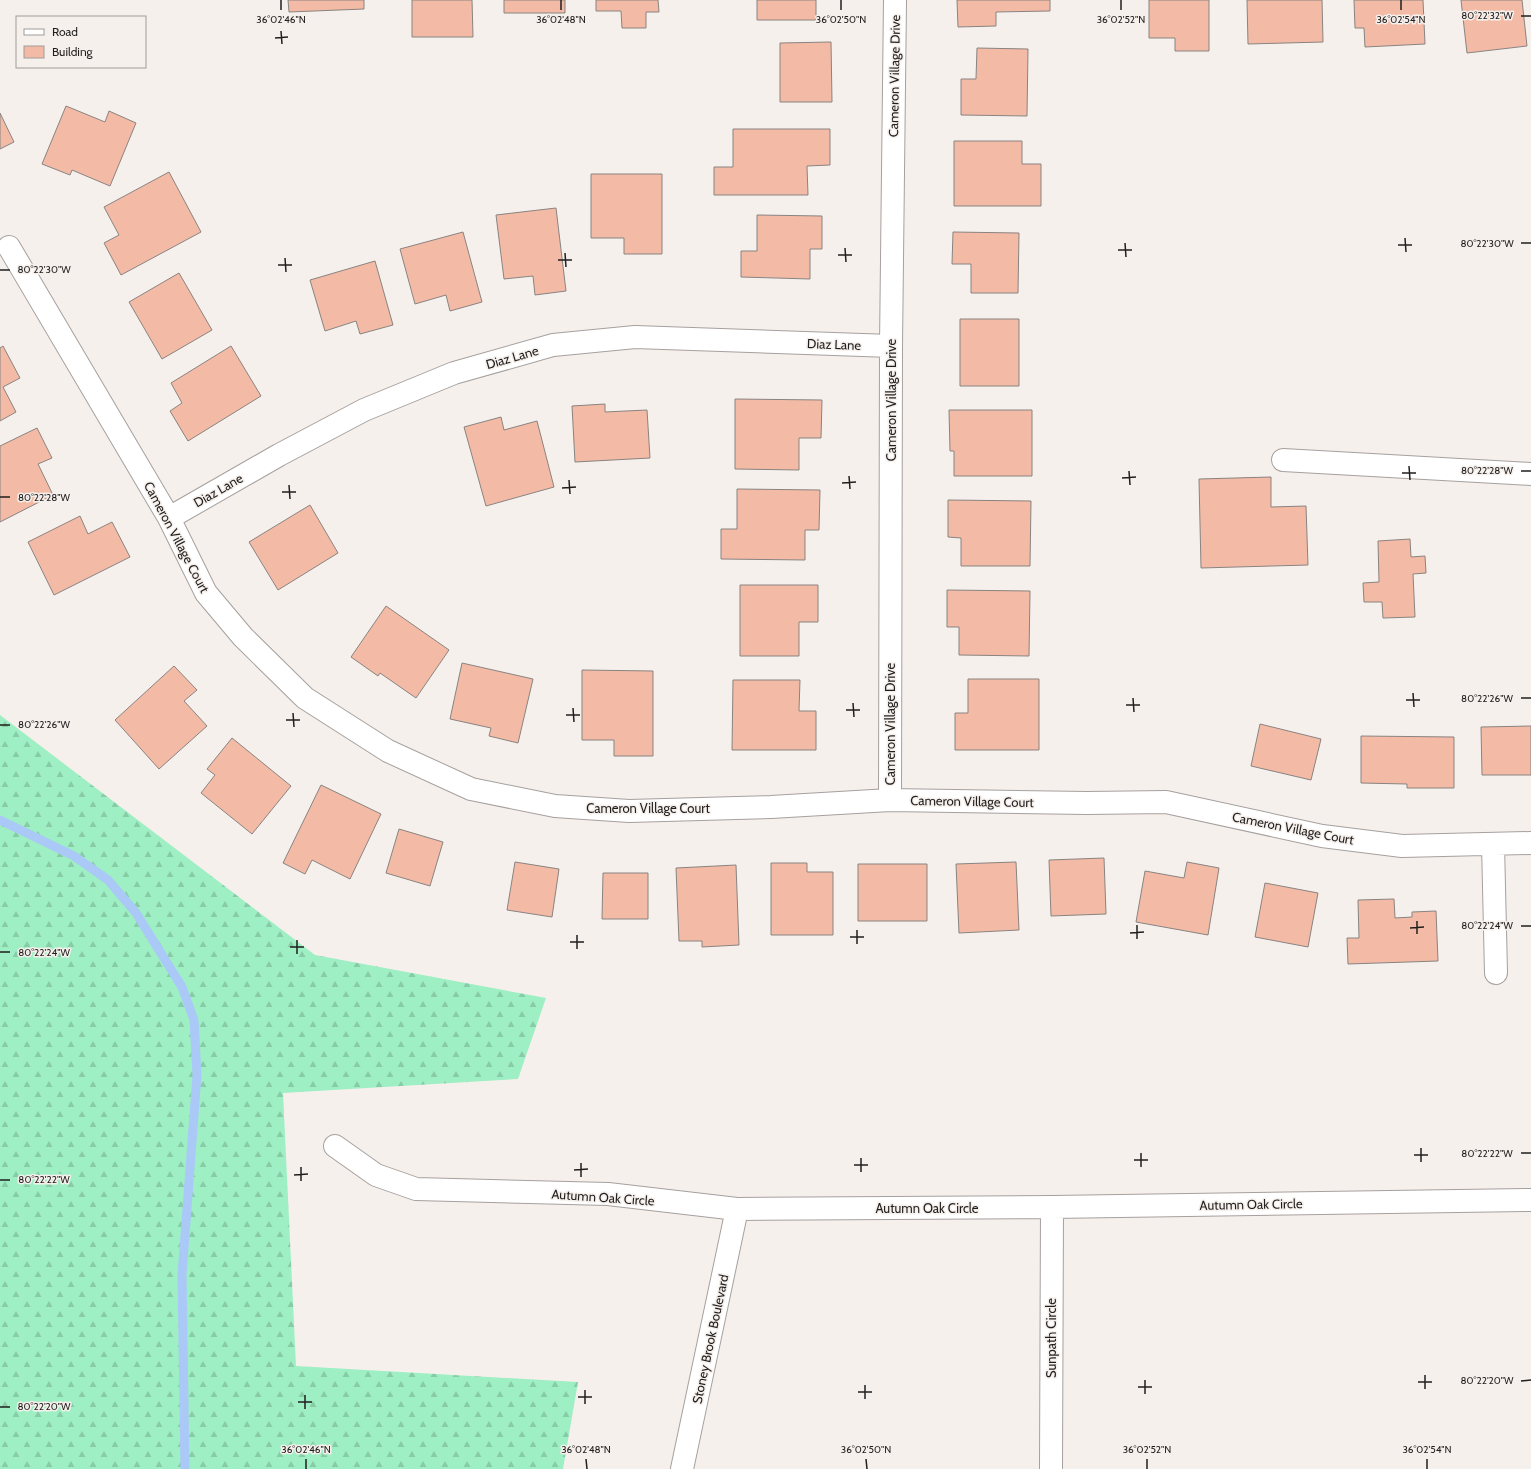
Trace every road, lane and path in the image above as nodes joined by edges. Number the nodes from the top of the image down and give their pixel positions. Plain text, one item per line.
1 (895, 0) edge
2 (9, 247) dead end
3 (891, 346) junction
4 (1282, 460) dead end
5 (1531, 474) edge
6 (169, 518) junction
7 (890, 800) junction
8 (1531, 843) edge
9 (1493, 844) junction
10 (1496, 972) dead end
11 (335, 1146) dead end
12 (1531, 1200) edge
13 (1052, 1207) junction
14 (737, 1209) junction
15 (682, 1469) edge
16 (1051, 1469) edge

1 - 3 street, Cameron Village Drive
2 - 6 street, Cameron Village Court
3 - 6 street, Diaz Lane
3 - 7 street, Cameron Village Drive
4 - 5 street
6 - 7 street, Cameron Village Court
7 - 9 street, Cameron Village Court
8 - 9 street, Cameron Village Court
9 - 10 street
11 - 14 street, Autumn Oak Circle
12 - 13 street, Autumn Oak Circle
13 - 14 street, Autumn Oak Circle
13 - 16 street, Sunpath Circle
14 - 15 street, Stoney Brook Boulevard

